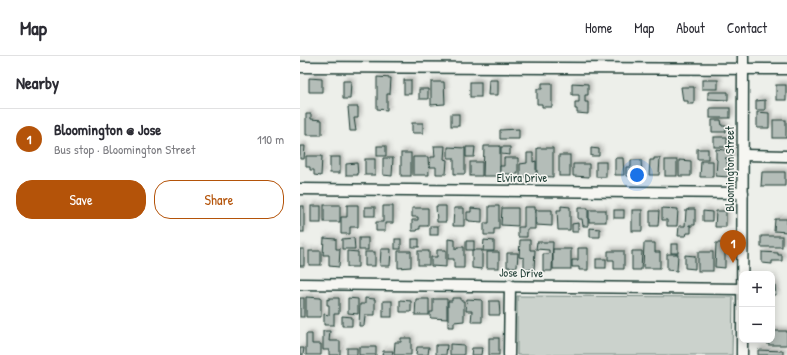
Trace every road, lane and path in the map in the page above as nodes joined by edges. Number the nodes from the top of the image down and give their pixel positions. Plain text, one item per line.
1 (742, 56) edge
2 (300, 67) edge
3 (742, 69) junction
4 (787, 69) edge
5 (743, 155) junction
6 (787, 156) edge
7 (300, 189) edge
8 (743, 193) junction
9 (742, 271) edge
10 (300, 284) edge
11 (510, 285) junction
12 (739, 289) edge
13 (742, 307) edge
14 (510, 355) edge
15 (742, 355) edge

1 - 3 street, Bloomington Street
2 - 3 street
3 - 4 street
3 - 5 street, Bloomington Street
5 - 6 street
5 - 8 street, Bloomington Street
7 - 8 street, Elvira Drive
8 - 9 street, Bloomington Street
10 - 11 street, Jose Drive
11 - 12 street, Jose Drive
11 - 14 street
13 - 15 street, Bloomington Street

